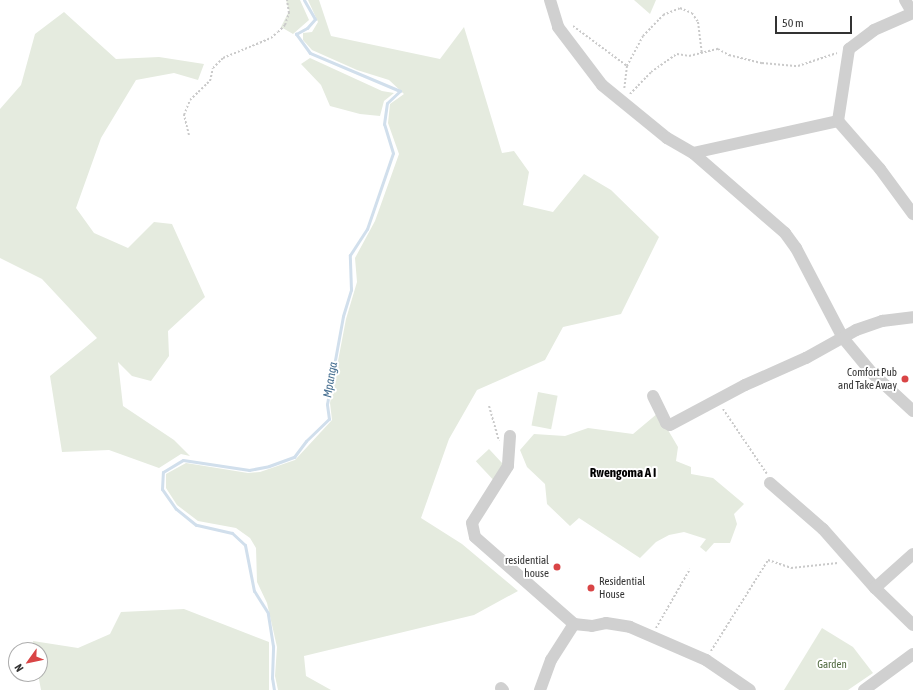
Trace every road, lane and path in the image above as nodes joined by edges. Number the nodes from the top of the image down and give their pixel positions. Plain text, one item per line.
1 (287, 0) edge
2 (550, 0) edge
3 (905, 0) edge
4 (913, 12) edge
5 (570, 25) dead end
6 (850, 49) junction
7 (702, 53) junction
8 (627, 66) junction
9 (622, 102) junction
10 (838, 121) junction
11 (189, 135) dead end
12 (693, 153) junction
13 (913, 214) edge
14 (913, 317) edge
15 (843, 338) junction
16 (653, 396) dead end
17 (718, 399) junction
18 (489, 406) dead end
19 (913, 411) edge
20 (510, 436) dead end
21 (510, 459) junction
22 (770, 483) joint
23 (913, 554) edge
24 (853, 562) junction
25 (690, 569) dead end
26 (875, 588) junction
27 (574, 624) junction
28 (913, 625) edge
29 (652, 636) junction
30 (913, 654) edge
31 (706, 660) junction
32 (540, 690) edge
33 (750, 690) edge
34 (864, 690) edge

1 - 11 path
2 - 9 street
3 - 4 street
4 - 6 street
5 - 8 path
6 - 7 path
6 - 10 street
7 - 8 path
7 - 9 path
8 - 9 path
9 - 12 street
10 - 12 street
10 - 13 street
12 - 15 street
14 - 15 street
15 - 17 street
15 - 19 street
16 - 17 street
17 - 22 path
18 - 21 path
20 - 21 street
21 - 27 street
22 - 24 street
23 - 26 street
24 - 26 street
24 - 31 path
25 - 29 path
26 - 28 street
27 - 29 street
27 - 32 street
29 - 31 street
30 - 34 street
31 - 33 street

